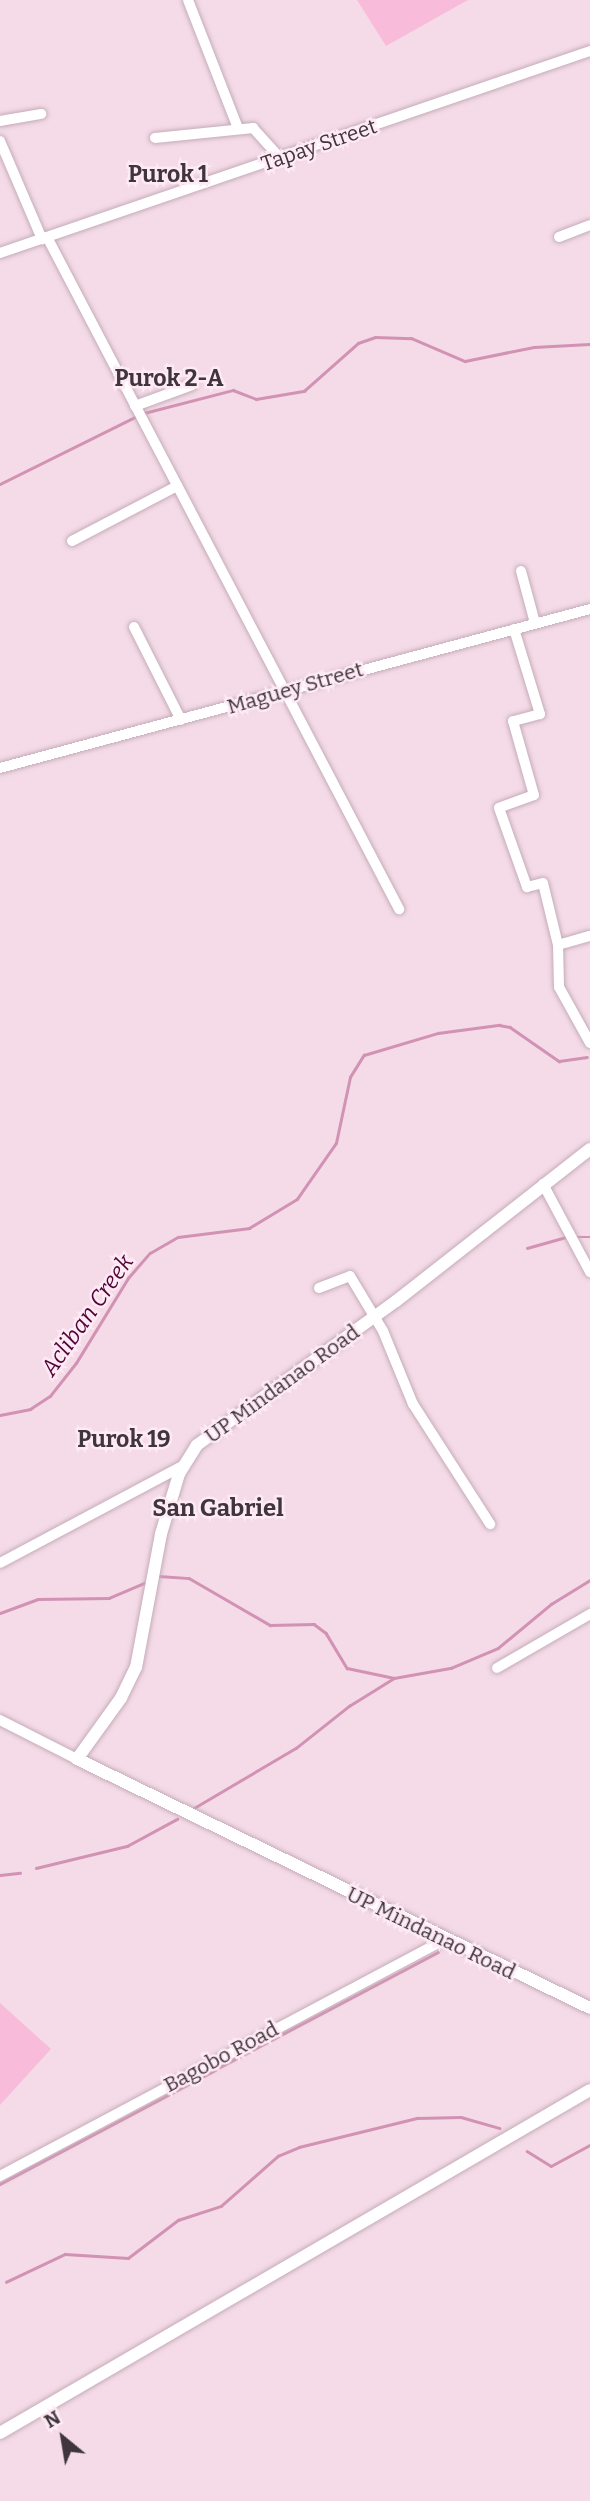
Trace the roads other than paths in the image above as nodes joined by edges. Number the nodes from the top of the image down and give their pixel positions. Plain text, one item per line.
1 (188, 0) edge
2 (590, 51) edge
3 (41, 114) dead end
4 (0, 121) edge
5 (238, 128) junction
6 (155, 138) dead end
7 (0, 141) edge
8 (281, 159) junction
9 (590, 225) edge
10 (559, 237) dead end
11 (45, 238) junction
12 (0, 253) edge
13 (192, 385) dead end
14 (135, 406) junction
15 (177, 485) junction
16 (72, 541) dead end
17 (521, 571) dead end
18 (590, 609) edge
19 (535, 624) junction
20 (135, 627) dead end
21 (514, 629) junction
22 (284, 692) junction
23 (181, 720) junction
24 (0, 768) edge
25 (399, 909) dead end
26 (590, 936) edge
27 (558, 946) junction
28 (590, 1043) edge
29 (590, 1149) edge
30 (543, 1184) junction
31 (590, 1272) edge
32 (319, 1288) dead end
33 (375, 1317) junction
34 (184, 1465) junction
35 (490, 1524) dead end
36 (0, 1563) edge
37 (590, 1614) edge
38 (497, 1668) dead end
39 (0, 1720) edge
40 (81, 1761) junction
41 (443, 1940) junction
42 (590, 2008) edge
43 (590, 2090) edge
44 (590, 2100) edge
45 (0, 2176) edge
46 (242, 2297) junction
47 (43, 2412) junction
48 (0, 2433) edge
49 (0, 2442) edge

1 - 5 street
2 - 8 street, Tapay Street
3 - 4 street
5 - 6 street
5 - 8 street
7 - 11 street
8 - 11 street, Tapay Street
9 - 10 street
11 - 12 street, Tapay Street
11 - 14 street
13 - 14 street
14 - 15 street
15 - 16 street
15 - 22 street
17 - 19 street
18 - 19 street, Maguey Street
19 - 21 street, Maguey Street
20 - 23 street
21 - 22 street, Maguey Street
21 - 27 street
22 - 23 street, Maguey Street
22 - 25 street
23 - 24 street, Maguey Street
26 - 27 street
27 - 28 street
29 - 30 street, UP Mindanao Road
30 - 31 street
30 - 33 street, UP Mindanao Road
32 - 33 street
33 - 34 street, UP Mindanao Road
33 - 35 street
34 - 36 street
34 - 40 street, UP Mindanao Road
37 - 38 street
39 - 40 street
40 - 41 street, UP Mindanao Road
41 - 42 street, UP Mindanao Road
41 - 45 street, Bagobo Road
43 - 46 street
44 - 46 street
46 - 47 street
47 - 48 street
47 - 49 street

